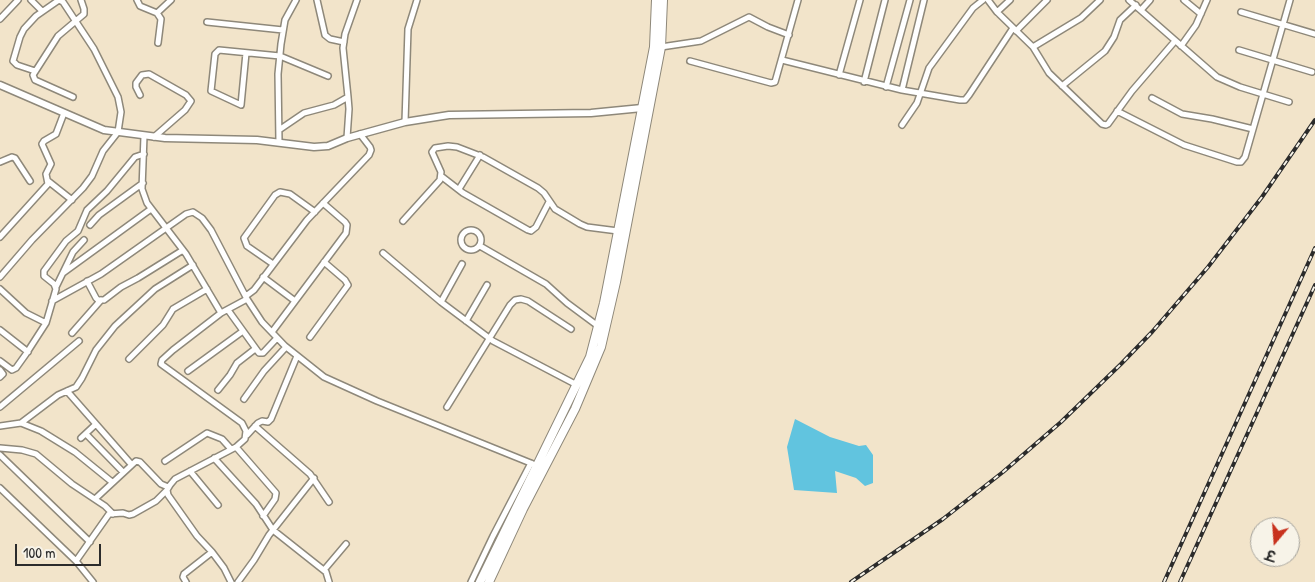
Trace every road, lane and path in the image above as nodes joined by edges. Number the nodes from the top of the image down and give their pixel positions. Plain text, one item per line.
1 (18, 0) edge
2 (32, 0) edge
3 (81, 0) edge
4 (137, 0) edge
5 (171, 0) edge
6 (296, 0) edge
7 (317, 0) edge
8 (357, 0) edge
9 (417, 0) edge
10 (656, 0) edge
11 (663, 0) edge
12 (798, 0) edge
13 (860, 0) edge
14 (885, 0) edge
15 (910, 0) edge
16 (924, 0) edge
17 (983, 0) edge
18 (988, 0) edge
19 (1010, 0) edge
20 (1047, 0) edge
21 (1100, 0) edge
22 (1129, 0) edge
23 (1150, 0) edge
24 (1184, 0) edge
25 (1207, 0) edge
26 (1290, 0) edge
27 (1136, 5) junction
28 (1141, 10) junction
29 (42, 11) junction
30 (997, 12) junction
31 (1241, 12) dead end
32 (156, 14) junction
33 (1201, 14) junction
34 (0, 19) edge
35 (75, 20) junction
36 (207, 22) dead end
37 (1283, 24) junction
38 (1015, 29) junction
39 (283, 30) junction
40 (789, 34) junction
41 (1315, 34) edge
42 (1175, 41) junction
43 (344, 42) junction
44 (158, 43) dead end
45 (1181, 46) junction
46 (661, 47) junction
47 (1033, 47) junction
48 (1239, 50) dead end
49 (246, 53) junction
50 (280, 56) junction
51 (782, 60) junction
52 (1273, 60) junction
53 (690, 61) dead end
54 (35, 71) junction
55 (1312, 72) dead end
56 (839, 75) junction
57 (328, 76) dead end
58 (864, 82) junction
59 (0, 85) edge
60 (1062, 86) junction
61 (886, 87) junction
62 (902, 90) junction
63 (920, 94) junction
64 (1263, 94) junction
65 (140, 95) dead end
66 (73, 97) dead end
67 (348, 97) junction
68 (1152, 98) dead end
69 (1289, 102) dead end
70 (642, 108) junction
71 (1118, 111) junction
72 (64, 113) junction
73 (405, 122) junction
74 (902, 125) dead end
75 (1253, 129) junction
76 (278, 130) junction
77 (118, 132) junction
78 (360, 134) junction
79 (144, 136) junction
80 (154, 137) junction
81 (347, 138) junction
82 (279, 142) junction
83 (144, 154) junction
84 (480, 155) junction
85 (0, 162) edge
86 (441, 176) junction
87 (48, 180) junction
88 (30, 181) dead end
89 (143, 183) junction
90 (459, 189) junction
91 (72, 200) junction
92 (549, 202) junction
93 (323, 204) junction
94 (627, 206) junction
95 (151, 209) junction
96 (315, 212) junction
97 (403, 221) dead end
98 (90, 226) dead end
99 (166, 228) junction
100 (618, 231) junction
101 (0, 237) edge
102 (84, 240) dead end
103 (480, 246) junction
104 (183, 250) junction
105 (383, 253) dead end
106 (324, 262) junction
107 (273, 264) junction
108 (462, 264) dead end
109 (193, 265) junction
110 (63, 273) junction
111 (0, 277) edge
112 (263, 277) junction
113 (87, 282) junction
114 (487, 285) dead end
115 (56, 287) junction
116 (0, 289) edge
117 (207, 289) junction
118 (247, 297) junction
119 (101, 300) junction
120 (52, 301) junction
121 (295, 301) junction
122 (441, 302) junction
123 (228, 310) junction
124 (221, 313) junction
125 (466, 321) junction
126 (46, 323) junction
127 (598, 326) junction
128 (571, 329) dead end
129 (0, 330) edge
130 (243, 331) junction
131 (272, 332) junction
132 (72, 333) dead end
133 (310, 337) dead end
134 (489, 337) junction
135 (277, 338) junction
136 (79, 341) dead end
137 (286, 347) junction
138 (255, 349) junction
139 (28, 352) junction
140 (297, 356) junction
141 (129, 360) dead end
142 (0, 361) edge
143 (0, 370) edge
144 (188, 371) dead end
145 (0, 377) edge
146 (577, 384) junction
147 (218, 390) dead end
148 (67, 391) junction
149 (244, 399) dead end
150 (0, 407) edge
151 (447, 407) dead end
152 (21, 423) junction
153 (96, 424) junction
154 (0, 426) edge
155 (255, 426) junction
156 (86, 434) junction
157 (246, 435) junction
158 (81, 438) dead end
159 (0, 448) edge
160 (234, 448) junction
161 (0, 455) edge
162 (214, 458) junction
163 (165, 462) dead end
164 (131, 464) junction
165 (537, 466) junction
166 (190, 471) junction
167 (123, 472) junction
168 (314, 478) junction
169 (112, 482) junction
170 (533, 482) junction
171 (0, 488) edge
172 (168, 489) junction
173 (95, 499) junction
174 (329, 502) dead end
175 (218, 505) dead end
176 (113, 514) junction
177 (263, 516) junction
178 (273, 530) junction
179 (90, 542) junction
180 (346, 544) dead end
181 (212, 552) junction
182 (76, 562) junction
183 (324, 570) junction
184 (93, 582) edge
185 (186, 582) edge
186 (231, 582) edge
187 (238, 582) edge
188 (329, 582) edge
189 (471, 582) edge
190 (480, 582) edge
191 (489, 582) edge

1 - 34 street
2 - 29 street
3 - 35 street
4 - 32 street
5 - 32 street
6 - 39 street
7 - 43 street
8 - 43 street
9 - 73 street
10 - 70 main road
11 - 46 main road
12 - 40 street
13 - 56 street
14 - 58 street
15 - 61 street
16 - 62 street
17 - 63 street
18 - 30 street
19 - 30 street
20 - 38 street
21 - 47 street
22 - 27 street
23 - 28 street
24 - 33 street
25 - 33 street
26 - 37 street
27 - 28 street
27 - 60 street
28 - 42 street
29 - 35 street
29 - 54 street
30 - 38 street
31 - 37 street
32 - 44 street
33 - 45 street
35 - 54 street
35 - 77 street
36 - 39 street
37 - 41 street
37 - 52 street
38 - 47 street
38 - 63 street
39 - 50 street
40 - 46 street
40 - 51 street
42 - 45 street
42 - 71 street
43 - 67 street
45 - 64 street
46 - 94 main road
47 - 60 street
48 - 52 street
49 - 49 street
49 - 50 street
50 - 57 street
50 - 76 street
51 - 53 street
51 - 56 street
52 - 55 street
52 - 64 street
54 - 66 street
56 - 58 street
58 - 61 street
59 - 72 street
60 - 71 street
61 - 62 street
62 - 63 street
63 - 74 street
64 - 69 street
64 - 75 street
65 - 80 street
67 - 76 street
67 - 81 street
68 - 75 street
70 - 73 street
70 - 94 main road
71 - 75 street
72 - 77 street
72 - 87 street
73 - 78 street
76 - 82 street
77 - 79 street
77 - 91 street
78 - 81 street
78 - 93 street
79 - 80 street
79 - 83 street
80 - 82 street
81 - 82 street
83 - 89 street
83 - 115 street
84 - 86 street
84 - 90 street
84 - 92 street
85 - 88 street
86 - 90 street
86 - 97 street
87 - 91 street
87 - 101 street
89 - 95 street
89 - 98 street
90 - 92 street
91 - 111 street
92 - 100 street
93 - 96 street
93 - 106 street
94 - 100 main road
94 - 165 main road
95 - 99 street
95 - 110 street
96 - 107 street
96 - 107 street
99 - 104 street
99 - 113 street
99 - 118 street
100 - 127 main road
102 - 110 street
103 - 103 street
103 - 127 street
104 - 109 street
104 - 119 street
105 - 122 street
106 - 121 street
106 - 133 street
107 - 112 street
108 - 122 street
109 - 117 street
109 - 148 street
110 - 115 street
112 - 118 street
112 - 121 street
113 - 119 street
113 - 120 street
114 - 125 street
115 - 120 street
116 - 126 street
117 - 124 street
117 - 141 street
118 - 123 street
118 - 131 street
119 - 132 street
120 - 126 street
121 - 131 street
122 - 125 street
123 - 124 street
123 - 130 street
124 - 157 street
125 - 134 street
126 - 139 street
127 - 146 main road
128 - 134 street
129 - 139 street
130 - 138 street
130 - 144 street
131 - 135 street
134 - 146 street
134 - 151 street
135 - 137 street
135 - 138 street
136 - 150 street
137 - 140 street
137 - 149 street
138 - 147 street
139 - 142 street
140 - 155 street
140 - 165 street
143 - 145 street
146 - 165 main road
148 - 152 street
148 - 153 street
152 - 154 street
152 - 169 street
153 - 156 street
153 - 164 street
155 - 157 street
155 - 168 street
156 - 158 street
156 - 167 street
157 - 160 street
159 - 173 street
160 - 162 street
160 - 163 street
160 - 177 street
161 - 179 street
162 - 166 street
162 - 177 street
164 - 167 street
164 - 172 street
165 - 170 main road
165 - 189 street
166 - 172 street
166 - 175 street
167 - 169 street
168 - 174 street
168 - 178 street
169 - 173 street
170 - 190 main road
170 - 191 main road
171 - 182 street
172 - 176 street
172 - 181 street
173 - 176 street
176 - 179 street
177 - 178 street
178 - 183 street
178 - 187 street
179 - 182 street
180 - 183 street
181 - 185 street
181 - 186 street
182 - 184 street
183 - 188 street

